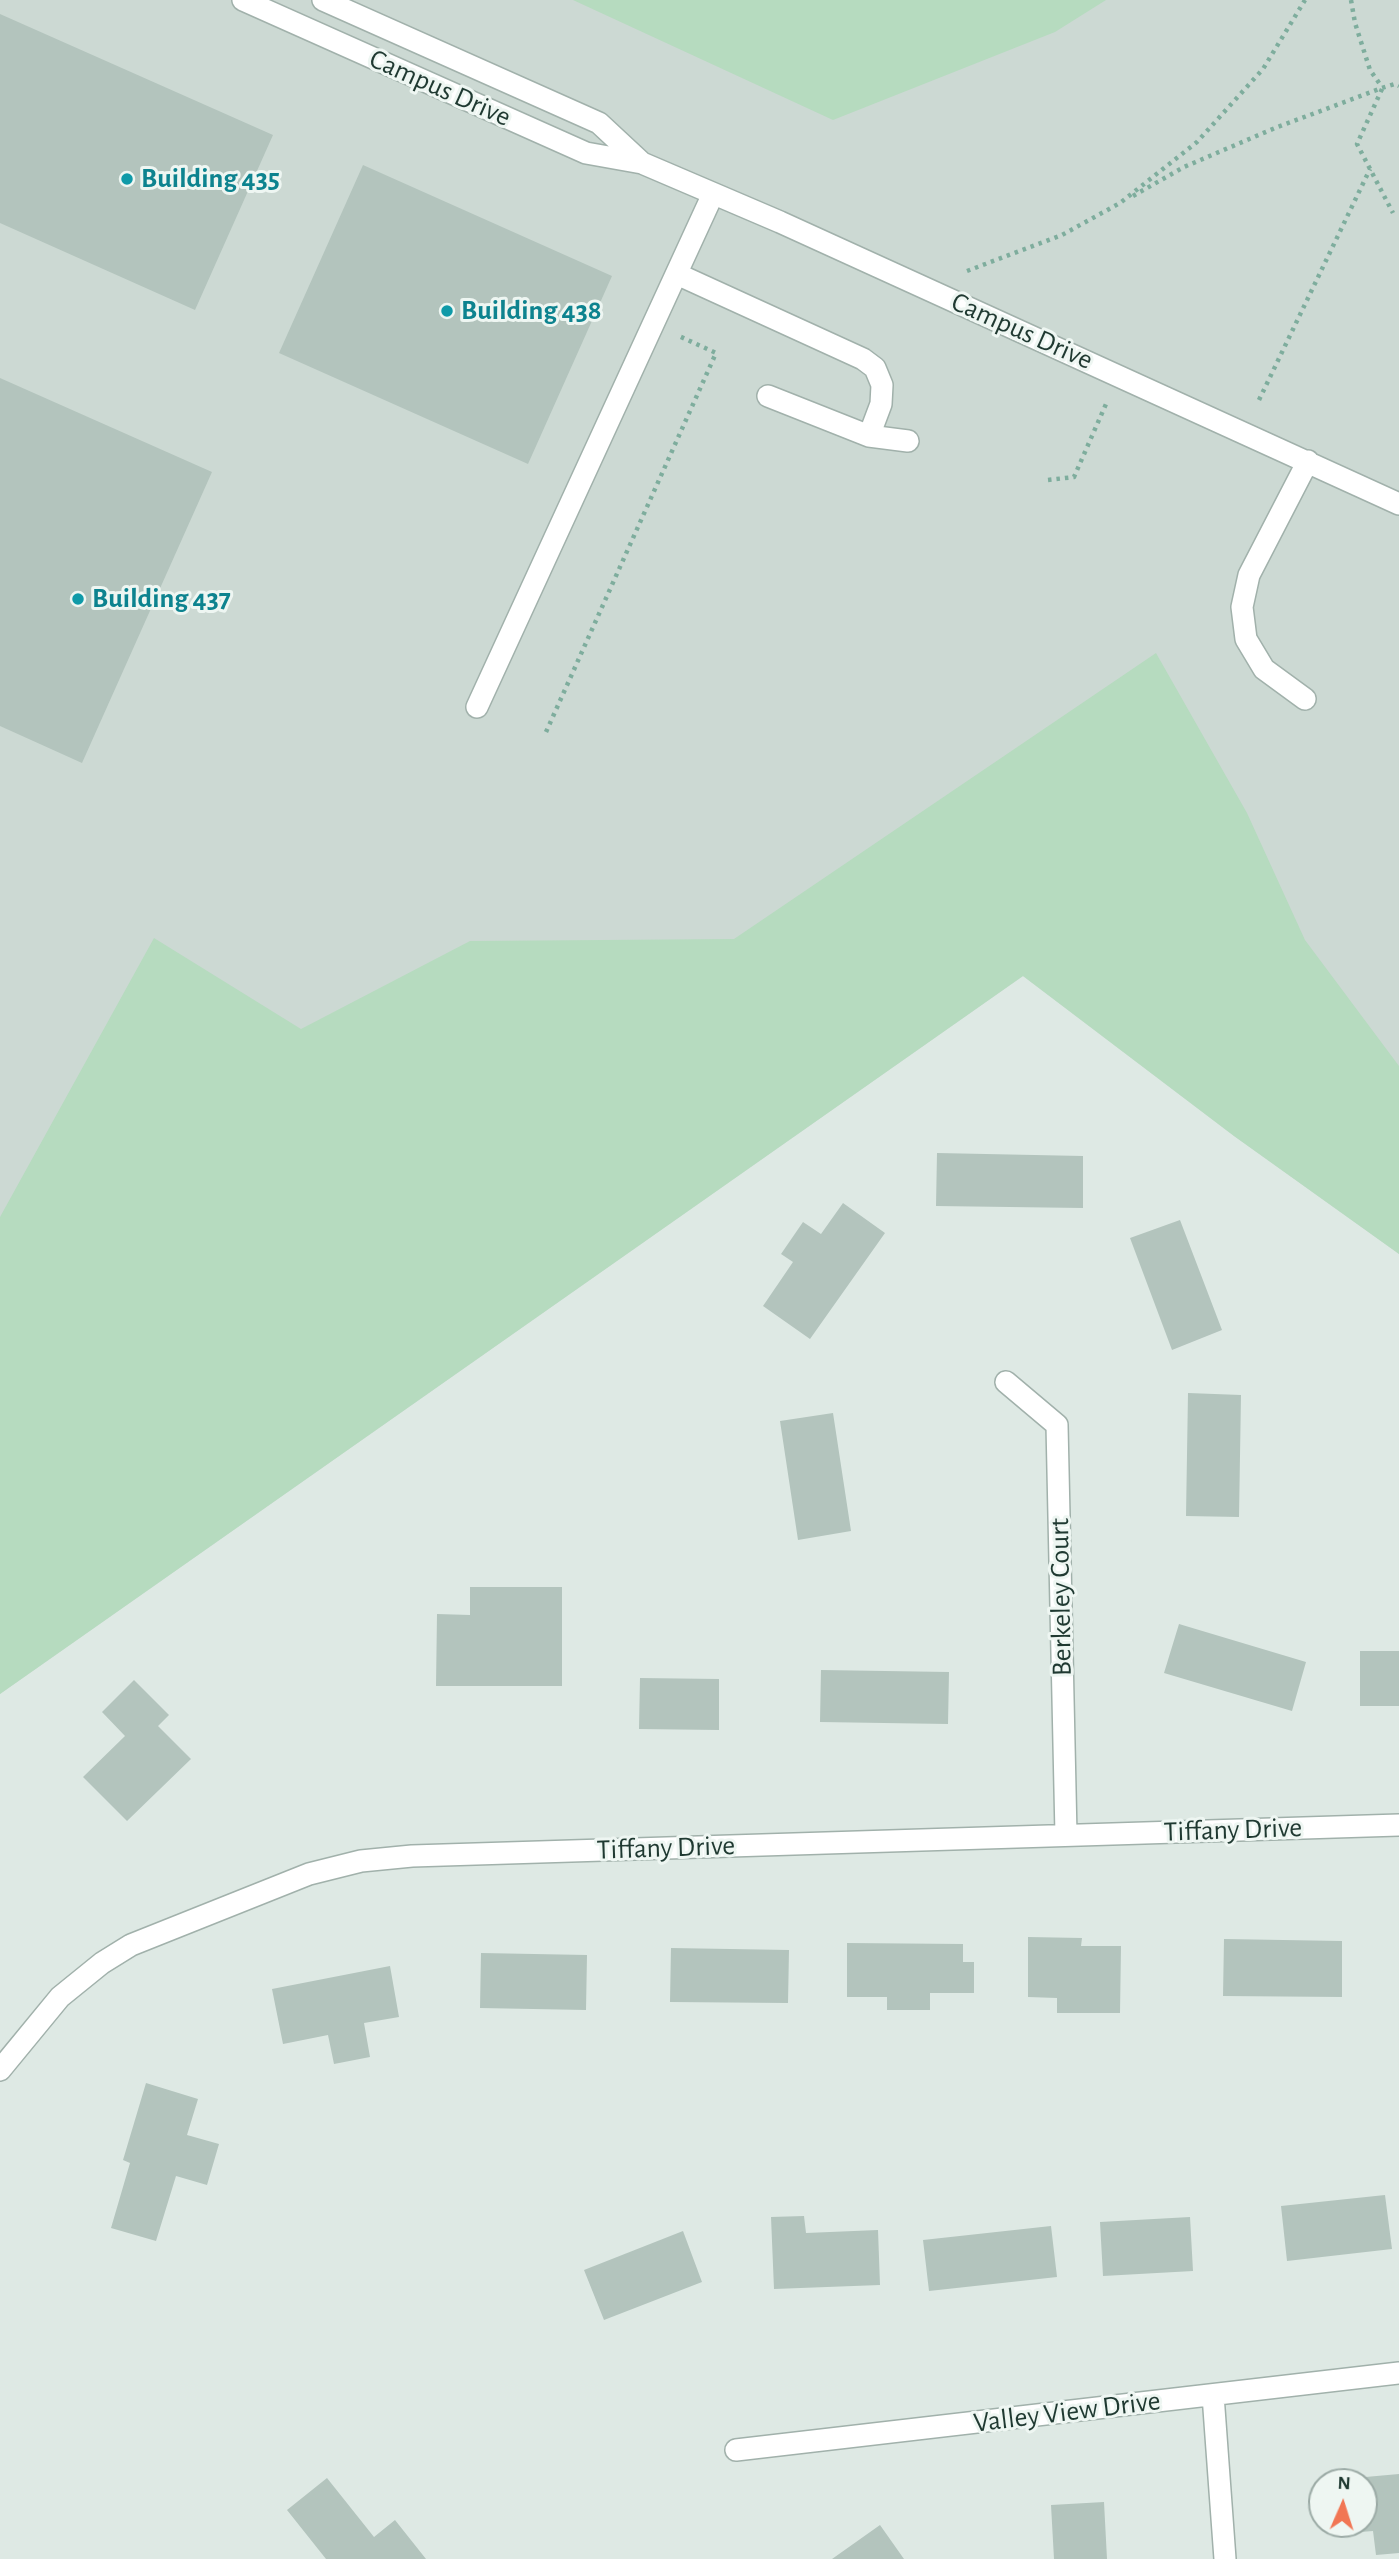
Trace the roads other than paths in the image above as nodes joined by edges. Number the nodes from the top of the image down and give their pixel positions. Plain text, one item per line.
1 (243, 0) edge
2 (323, 0) edge
3 (642, 163) junction
4 (713, 194) junction
5 (677, 274) junction
6 (768, 396) dead end
7 (869, 436) junction
8 (908, 441) dead end
9 (1308, 461) junction
10 (1399, 504) edge
11 (1306, 699) dead end
12 (477, 707) dead end
13 (1006, 1382) dead end
14 (1399, 1825) edge
15 (1066, 1835) junction
16 (0, 2070) edge
17 (1399, 2374) edge
18 (1213, 2395) junction
19 (736, 2451) dead end
20 (1225, 2559) edge

1 - 3 street, Campus Drive
2 - 3 street, Campus Drive
3 - 4 street, Campus Drive
4 - 5 street
4 - 9 street, Campus Drive
5 - 7 street
5 - 12 street
6 - 7 street
7 - 8 street
9 - 10 street, Campus Drive
9 - 11 street
13 - 15 street, Berkeley Court
14 - 15 street, Tiffany Drive
15 - 16 street, Tiffany Drive
17 - 18 street, Valley View Drive
18 - 19 street, Valley View Drive
18 - 20 street

